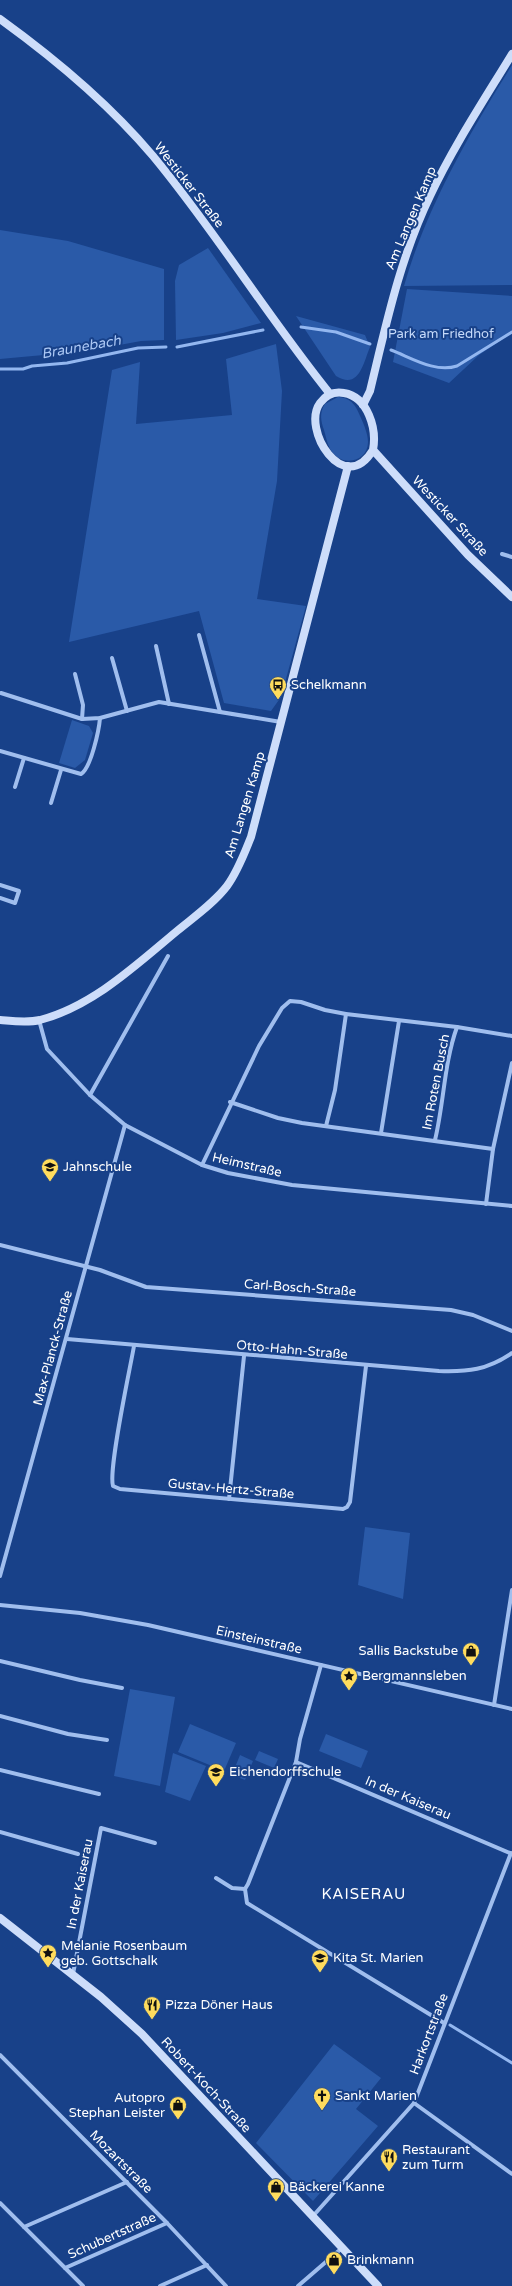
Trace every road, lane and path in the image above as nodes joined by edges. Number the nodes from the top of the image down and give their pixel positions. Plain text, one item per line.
1 (0, 19) edge
2 (512, 54) edge
3 (330, 394) junction
4 (363, 404) junction
5 (373, 450) junction
6 (348, 466) junction
7 (512, 550) edge
8 (502, 554) dead end
9 (511, 557) edge
10 (512, 597) edge
11 (200, 635) dead end
12 (156, 646) dead end
13 (112, 658) dead end
14 (75, 674) dead end
15 (1, 693) dead end
16 (169, 704) junction
17 (127, 711) junction
18 (220, 712) junction
19 (100, 718) junction
20 (82, 719) junction
21 (282, 722) junction
22 (0, 751) edge
23 (24, 758) junction
24 (61, 770) junction
25 (15, 787) dead end
26 (51, 803) dead end
27 (0, 885) edge
28 (0, 898) edge
29 (168, 956) dead end
30 (346, 1014) junction
31 (0, 1020) edge
32 (39, 1020) junction
33 (399, 1020) junction
34 (457, 1027) junction
35 (512, 1036) edge
36 (512, 1063) edge
37 (90, 1094) junction
38 (230, 1102) junction
39 (125, 1125) junction
40 (326, 1126) junction
41 (381, 1133) junction
42 (435, 1140) junction
43 (493, 1149) junction
44 (202, 1164) junction
45 (486, 1204) junction
46 (512, 1206) edge
47 (0, 1245) edge
48 (85, 1267) junction
49 (512, 1331) edge
50 (67, 1338) junction
51 (134, 1346) junction
52 (512, 1353) edge
53 (244, 1356) junction
54 (366, 1366) junction
55 (229, 1499) junction
56 (0, 1576) edge
57 (512, 1590) edge
58 (0, 1604) edge
59 (0, 1661) edge
60 (321, 1665) junction
61 (122, 1688) dead end
62 (494, 1705) junction
63 (512, 1709) edge
64 (0, 1716) edge
65 (107, 1740) dead end
66 (296, 1762) junction
67 (0, 1770) edge
68 (99, 1794) dead end
69 (0, 1832) edge
70 (155, 1842) dead end
71 (512, 1853) edge
72 (78, 1854) dead end
73 (216, 1878) dead end
74 (245, 1889) junction
75 (0, 1918) edge
76 (73, 1974) junction
77 (444, 2023) junction
78 (0, 2055) edge
79 (414, 2103) junction
80 (512, 2174) edge
81 (127, 2182) junction
82 (0, 2203) edge
83 (313, 2217) junction
84 (167, 2223) junction
85 (24, 2227) junction
86 (342, 2248) junction
87 (207, 2265) junction
88 (64, 2268) junction
89 (83, 2286) edge
90 (160, 2286) edge
91 (226, 2286) edge
92 (298, 2286) edge
93 (378, 2286) edge

1 - 3 street, Westicker Straße
2 - 4 street, Am Langen Kamp
3 - 4 street
3 - 6 street
4 - 5 street
5 - 6 street
5 - 10 street, Westicker Straße
6 - 21 street, Am Langen Kamp
7 - 9 street
8 - 9 street
11 - 18 street
12 - 16 street
13 - 17 street
14 - 20 street
15 - 20 street
16 - 17 street
16 - 18 street
17 - 19 street
18 - 21 street
19 - 20 street
19 - 24 street
21 - 32 street, Am Langen Kamp
22 - 23 street
23 - 24 street
23 - 25 street
24 - 26 street
27 - 28 street
29 - 37 street
30 - 33 street, Im Roten Busch
30 - 38 street, Im Roten Busch
30 - 40 street
31 - 32 street, Am Langen Kamp
32 - 37 street, Heimstraße
33 - 34 street, Im Roten Busch
33 - 41 street
34 - 35 street, Im Roten Busch
34 - 42 street, Im Roten Busch
36 - 43 street
37 - 39 street, Heimstraße
38 - 40 street, Im Roten Busch
38 - 44 street, Im Roten Busch
39 - 44 street, Heimstraße
39 - 48 street, Max-Planck-Straße
40 - 41 street, Im Roten Busch
41 - 42 street, Im Roten Busch
42 - 43 street, Im Roten Busch
43 - 45 street
44 - 45 street, Heimstraße
45 - 46 street, Heimstraße
47 - 48 street, Carl-Bosch-Straße
48 - 49 street, Carl-Bosch-Straße
48 - 50 street, Max-Planck-Straße
50 - 51 street, Otto-Hahn-Straße
50 - 56 street, Max-Planck-Straße
51 - 53 street, Otto-Hahn-Straße
51 - 55 street, Gustav-Hertz-Straße
52 - 54 street, Otto-Hahn-Straße
53 - 54 street, Otto-Hahn-Straße
53 - 55 street
54 - 55 street, Gustav-Hertz-Straße
57 - 62 street
58 - 60 street, Einsteinstraße
59 - 61 street
60 - 62 street, Einsteinstraße
60 - 66 street
62 - 63 street, Einsteinstraße
64 - 65 street
66 - 71 street, In der Kaiserau
66 - 74 street
67 - 68 street
69 - 72 street
70 - 76 street, In der Kaiserau
71 - 77 street, Harkortstraße
73 - 74 street
74 - 77 street
75 - 76 street, Robert-Koch-Straße
76 - 83 street, Robert-Koch-Straße
77 - 79 street, Harkortstraße
78 - 81 street, Mozartstraße
79 - 80 street
79 - 83 street, Harkortstraße
81 - 84 street, Mozartstraße
81 - 85 street
82 - 85 street
83 - 86 street, Robert-Koch-Straße
84 - 87 street, Mozartstraße
84 - 88 street, Schubertstraße
85 - 88 street
86 - 92 street
86 - 93 street, Robert-Koch-Straße
87 - 90 street
87 - 91 street, Mozartstraße
88 - 89 street

